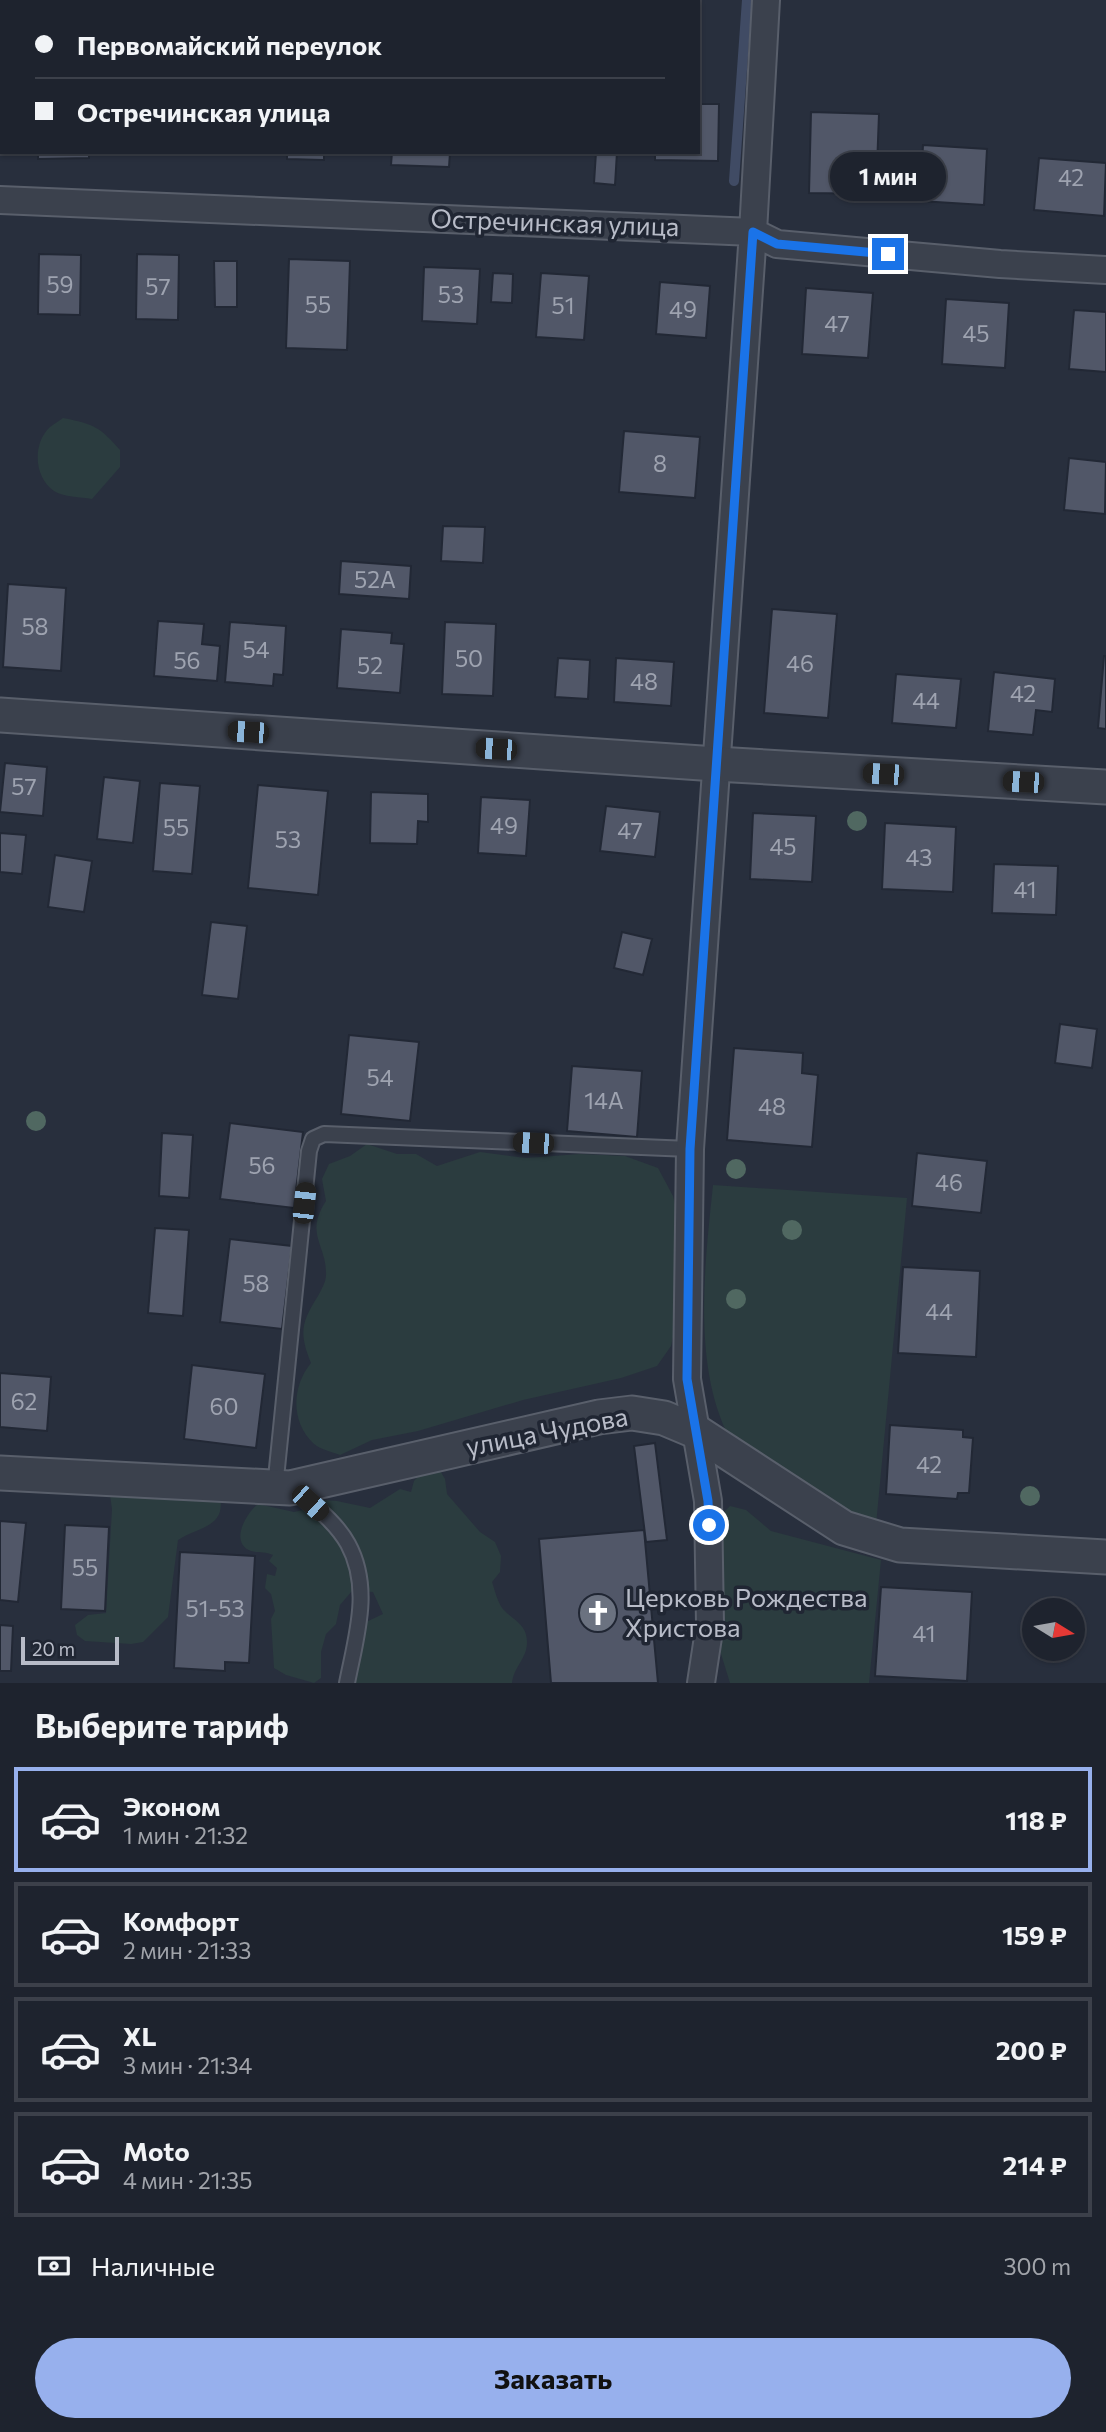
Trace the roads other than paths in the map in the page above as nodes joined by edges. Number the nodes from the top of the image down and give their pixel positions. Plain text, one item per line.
1 (766, 0) edge
2 (0, 200) edge
3 (753, 232) junction
4 (1106, 270) edge
5 (0, 715) edge
6 (716, 764) junction
7 (1106, 787) edge
8 (690, 1149) junction
9 (695, 1432) junction
10 (0, 1473) edge
11 (284, 1488) junction
12 (1106, 1557) edge
13 (347, 1683) edge
14 (701, 1683) edge

1 - 3 street
2 - 3 street, Остречинская улица
3 - 4 street, Остречинская улица
3 - 6 street
5 - 6 street
6 - 7 street
6 - 8 street
8 - 9 street
8 - 11 lane
9 - 11 street, улица Чудова
9 - 12 street, улица Чудова
9 - 14 street
10 - 11 street, улица Чудова
11 - 13 lane

